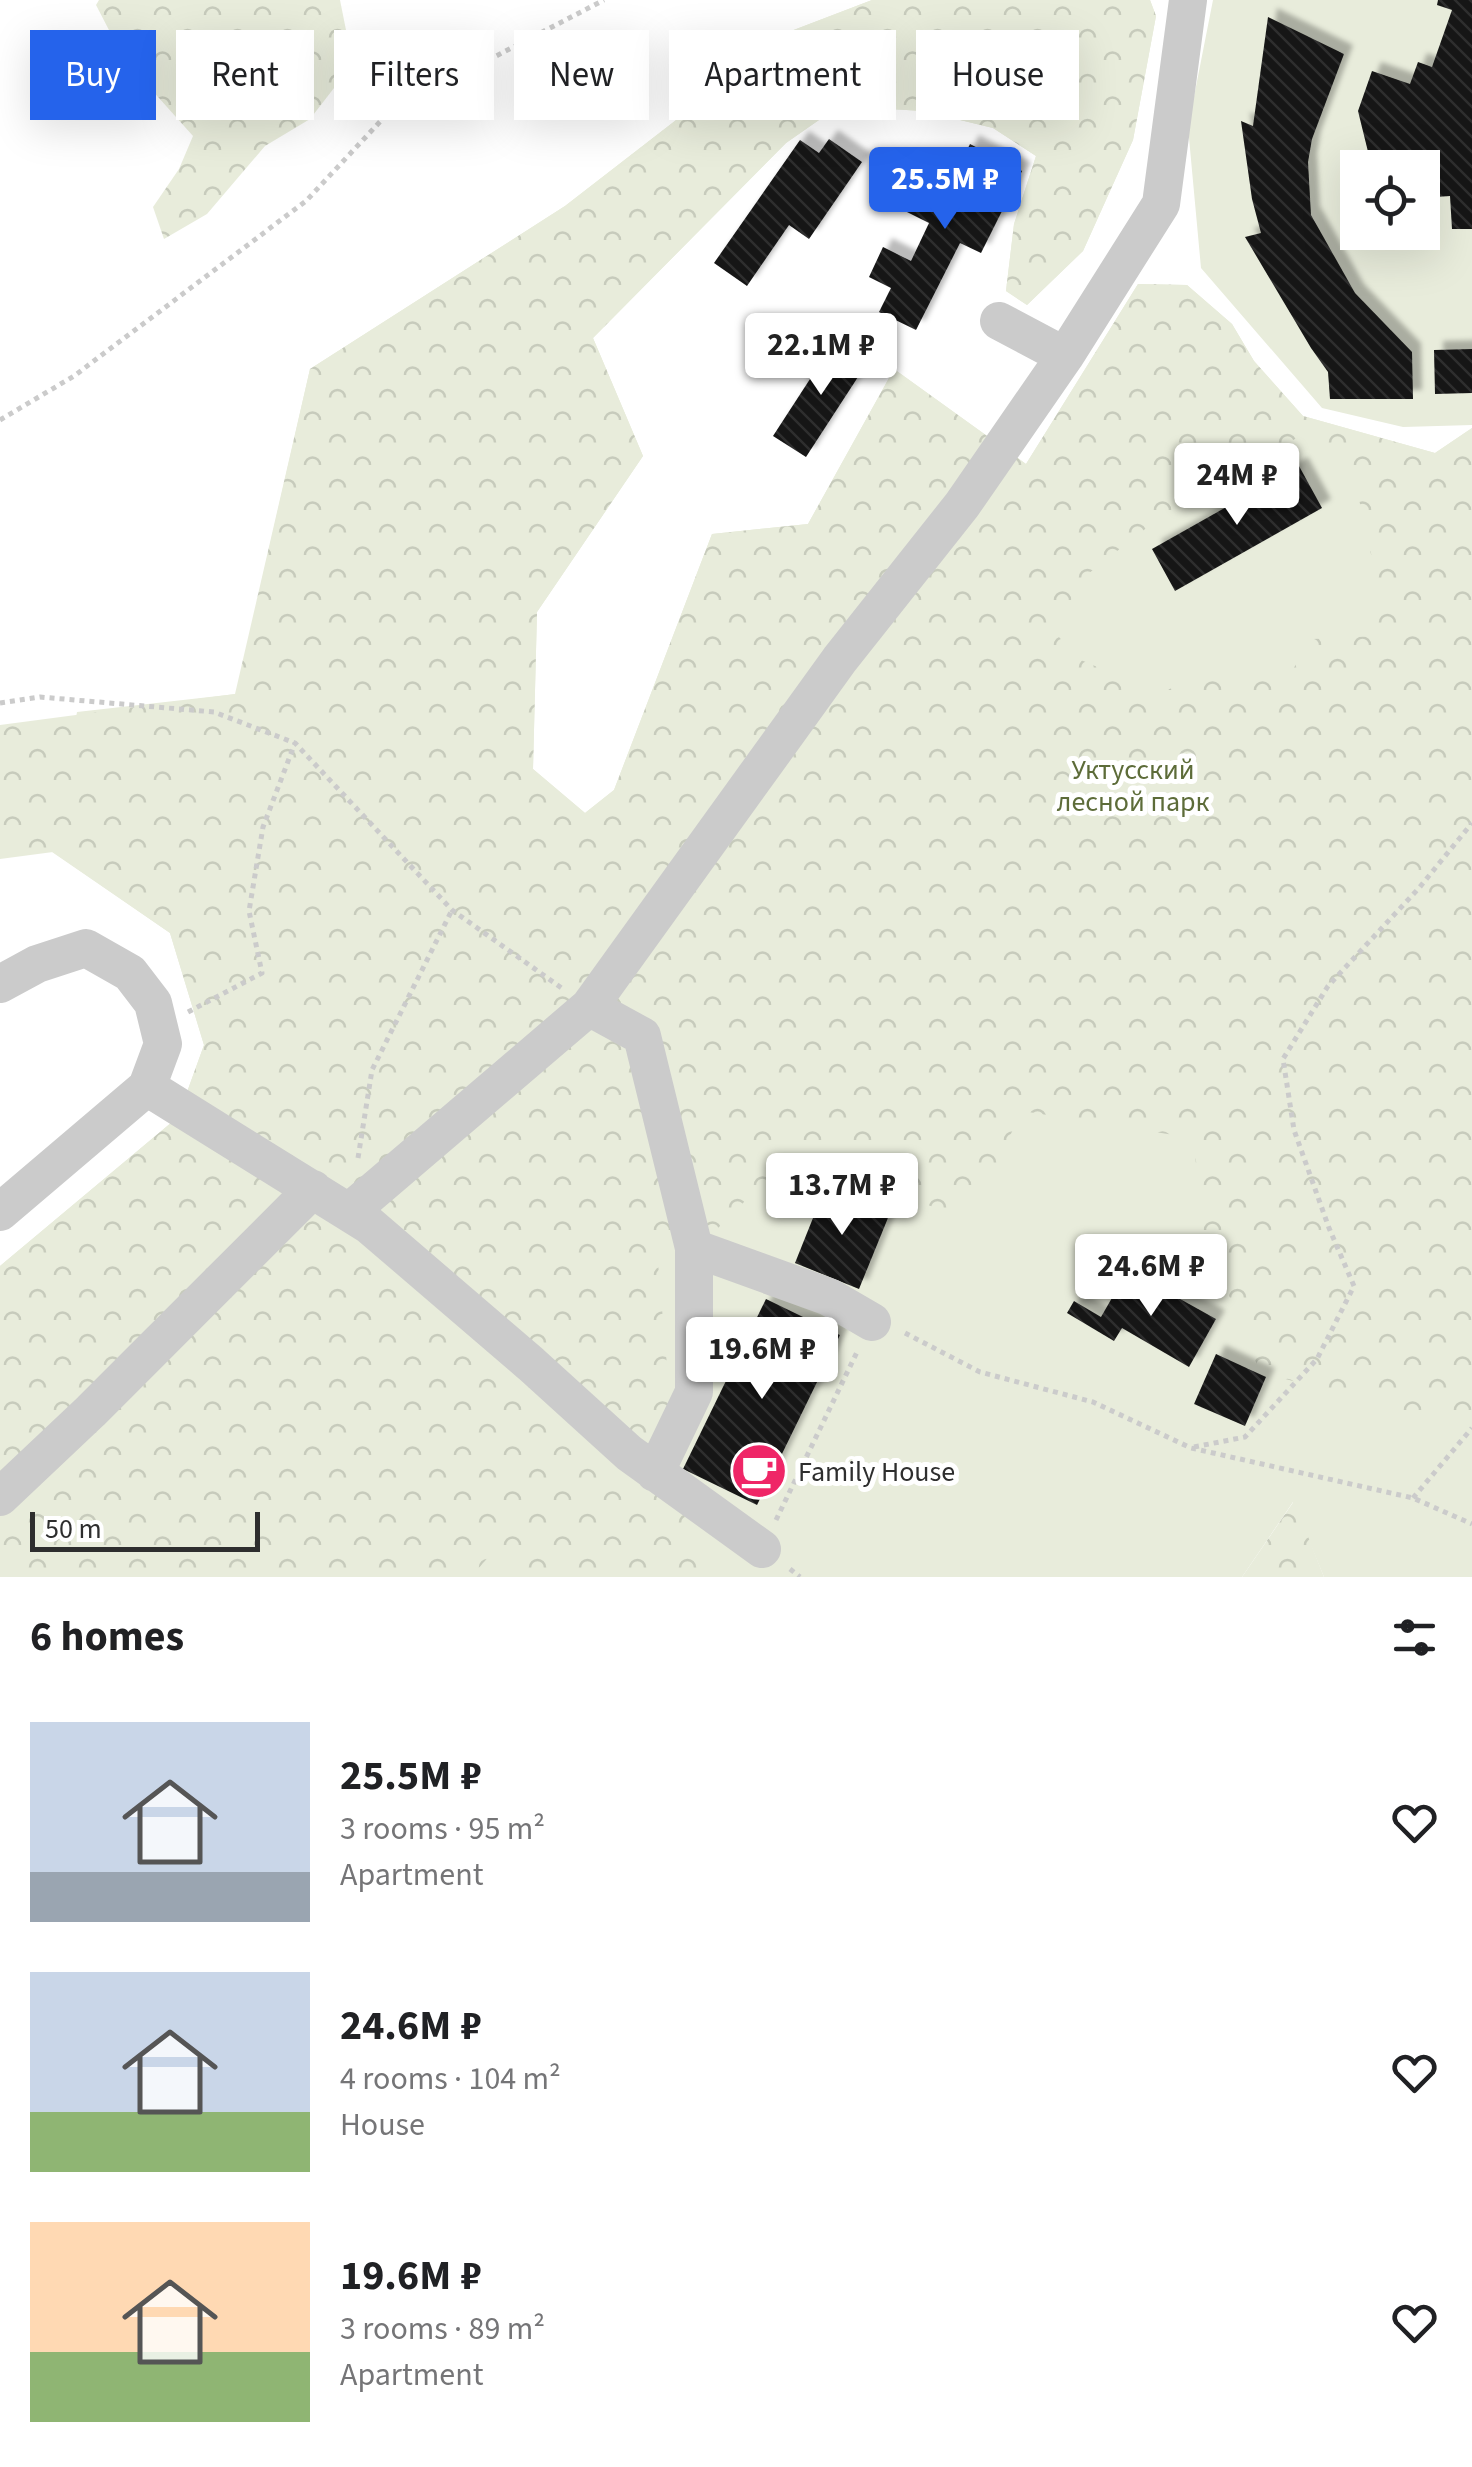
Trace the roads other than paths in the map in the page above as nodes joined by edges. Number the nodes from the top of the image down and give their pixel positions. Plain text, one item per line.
1 (1188, 0) edge
2 (999, 322) dead end
3 (1065, 356) junction
4 (0, 984) edge
5 (589, 1007) junction
6 (147, 1087) junction
7 (312, 1190) junction
8 (0, 1212) edge
9 (349, 1212) junction
10 (694, 1248) junction
11 (872, 1322) road end
12 (656, 1473) junction
13 (0, 1497) edge
14 (762, 1548) road end

1 - 3 lane
2 - 3 lane
3 - 5 lane
4 - 6 lane
5 - 9 lane
5 - 10 lane
6 - 7 lane
6 - 8 lane
7 - 9 lane
7 - 13 lane
9 - 12 lane
10 - 11 lane
10 - 12 lane
12 - 14 lane

